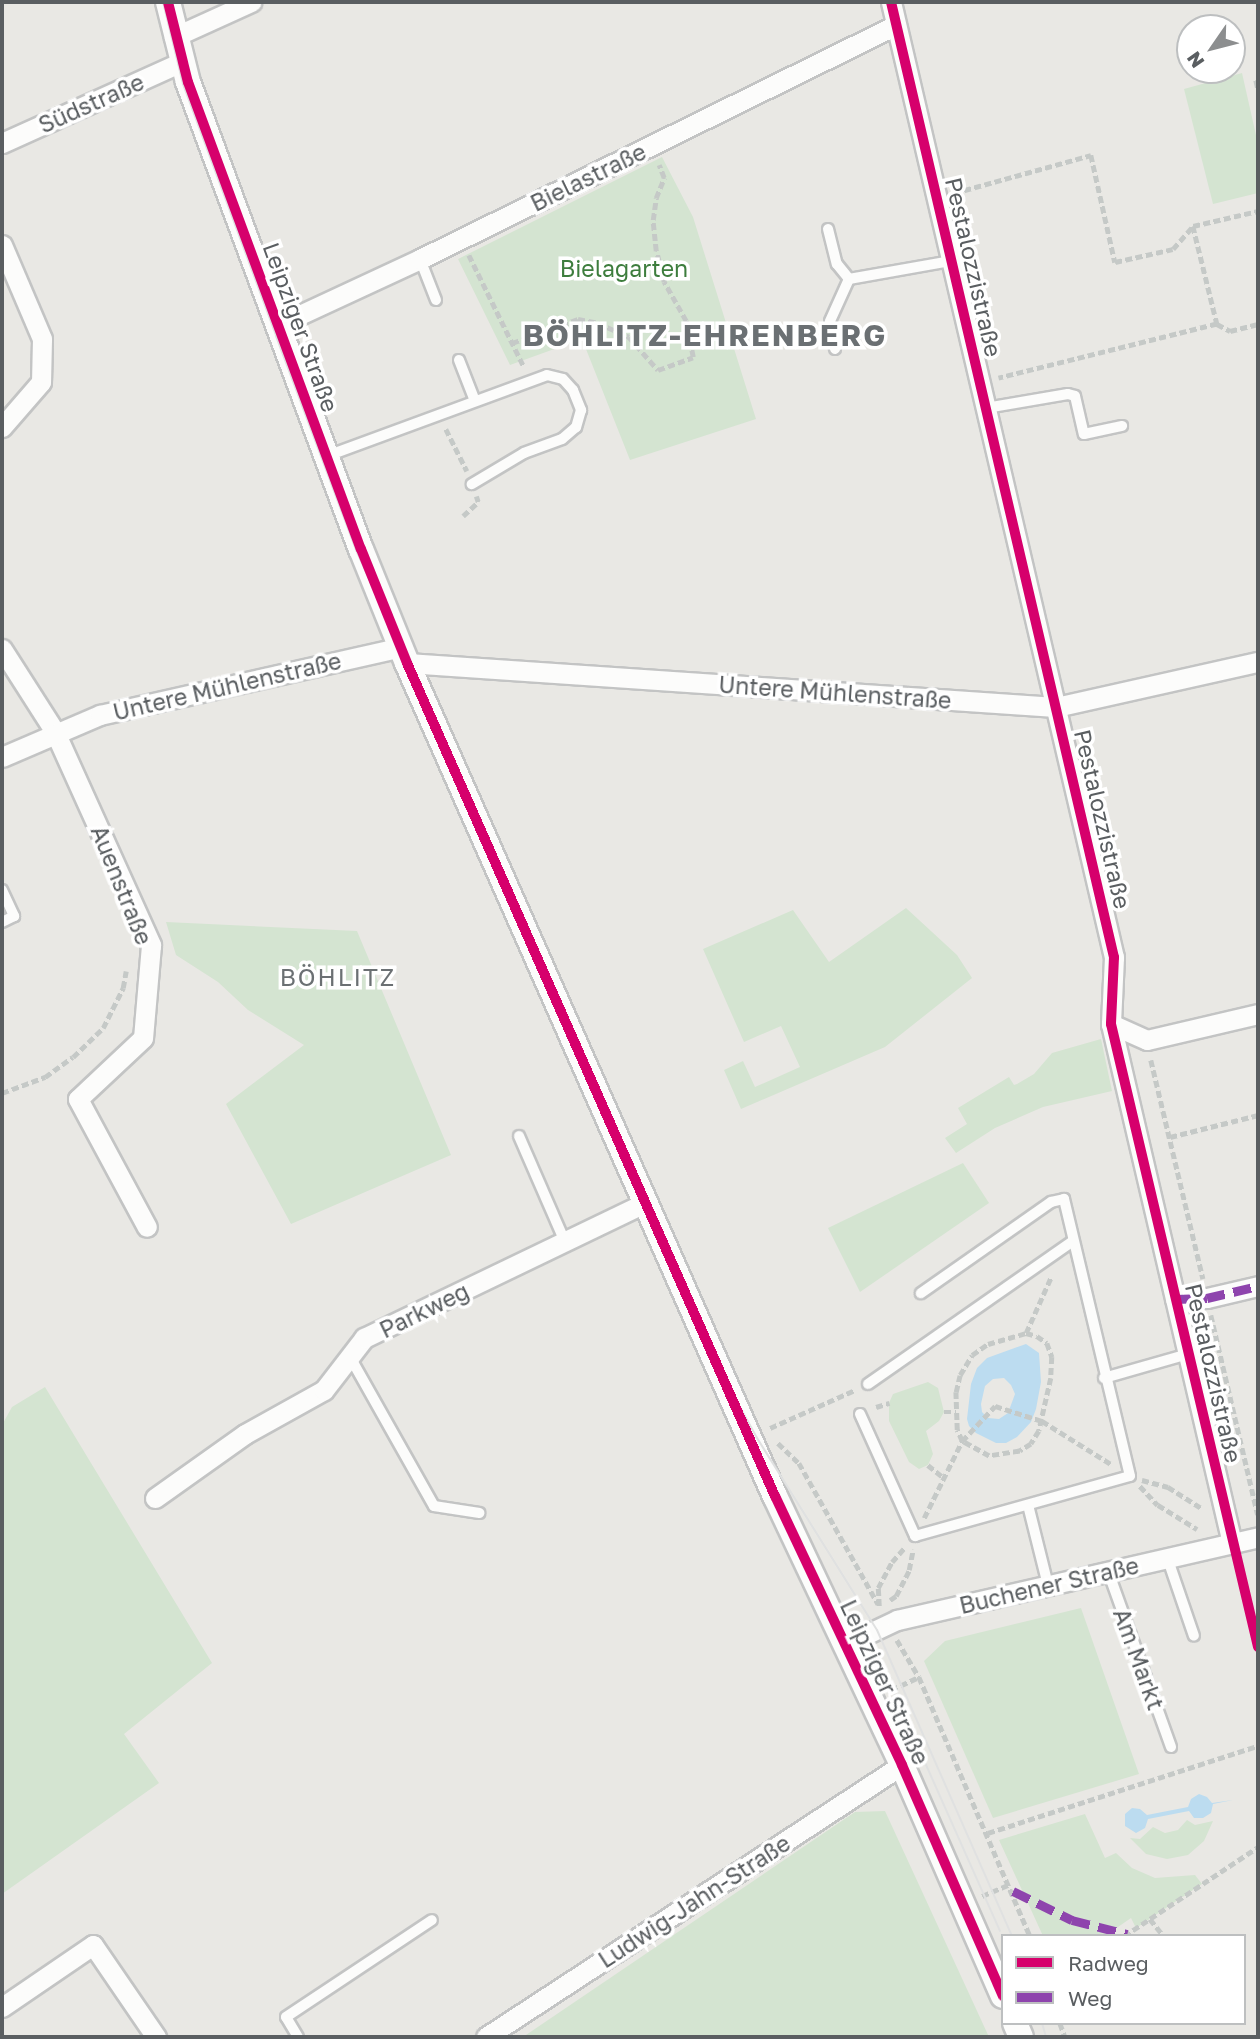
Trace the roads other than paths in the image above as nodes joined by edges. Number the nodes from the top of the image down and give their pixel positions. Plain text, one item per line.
1 (168, 2) edge
2 (251, 2) edge
3 (893, 2) edge
4 (896, 25) junction
5 (174, 37) junction
6 (181, 62) junction
7 (2, 143) edge
8 (828, 229) dead end
9 (2, 245) edge
10 (420, 259) junction
11 (951, 261) junction
12 (849, 279) junction
13 (436, 300) dead end
14 (278, 325) junction
15 (835, 349) dead end
16 (459, 360) dead end
17 (475, 401) junction
18 (986, 408) junction
19 (1122, 426) dead end
20 (2, 428) edge
21 (327, 456) junction
22 (472, 484) road end
23 (2, 649) edge
24 (404, 655) junction
25 (1258, 662) edge
26 (1056, 707) junction
27 (55, 732) junction
28 (2, 757) edge
29 (2, 890) edge
30 (2, 922) edge
31 (1258, 1014) edge
32 (1111, 1024) junction
33 (519, 1136) dead end
34 (647, 1202) junction
35 (147, 1227) dead end
36 (565, 1242) junction
37 (1068, 1244) junction
38 (1258, 1286) edge
39 (920, 1293) dead end
40 (1175, 1299) junction
41 (1188, 1354) junction
42 (350, 1357) junction
43 (1104, 1378) junction
44 (868, 1384) road end
45 (860, 1414) road end
46 (155, 1499) dead end
47 (1028, 1505) junction
48 (479, 1513) dead end
49 (1258, 1536) edge
50 (1232, 1543) junction
51 (1167, 1557) junction
52 (1108, 1571) junction
53 (1048, 1585) junction
54 (1194, 1636) dead end
55 (844, 1645) junction
56 (1171, 1747) dead end
57 (902, 1765) junction
58 (432, 1920) dead end
59 (1001, 1991) edge
60 (2, 2007) edge
61 (156, 2037) edge
62 (298, 2037) edge
63 (486, 2037) edge

1 - 5 street, Leipziger Straße
2 - 5 street
3 - 4 street, Pestalozzistraße
4 - 10 street, Bielastraße
4 - 11 street, Pestalozzistraße
5 - 6 street, Leipziger Straße
6 - 7 street, Südstraße
6 - 14 street, Leipziger Straße
8 - 12 lane
9 - 20 street
10 - 13 lane
10 - 14 street, Bielastraße
11 - 12 lane
11 - 18 street, Pestalozzistraße
12 - 15 lane
14 - 21 street, Leipziger Straße
16 - 17 lane
17 - 21 lane
17 - 22 lane
18 - 19 lane
18 - 26 street, Pestalozzistraße
21 - 24 street, Leipziger Straße
23 - 27 street, Auenstraße
24 - 26 street, Untere Mühlenstraße
24 - 27 street, Untere Mühlenstraße
24 - 34 street, Leipziger Straße
25 - 26 street, Untere Mühlenstraße
26 - 32 street, Pestalozzistraße
27 - 28 street, Untere Mühlenstraße
27 - 35 street, Auenstraße
29 - 30 lane
31 - 32 street
32 - 40 street, Pestalozzistraße
33 - 36 lane
34 - 36 street, Parkweg
34 - 55 street, Leipziger Straße
36 - 42 street, Parkweg
37 - 39 lane
37 - 43 lane
37 - 44 lane
38 - 40 street
40 - 41 street, Pestalozzistraße
41 - 43 lane
41 - 50 street, Pestalozzistraße
42 - 46 street, Parkweg
42 - 48 lane
43 - 47 lane
45 - 47 lane
47 - 53 lane
49 - 50 street, Buchener Straße
50 - 51 street, Buchener Straße
51 - 52 street, Buchener Straße
51 - 54 lane
52 - 53 street, Buchener Straße
52 - 56 lane, Am Markt
53 - 55 street, Buchener Straße
55 - 57 street, Leipziger Straße
57 - 59 street, Leipziger Straße
57 - 63 street, Ludwig-Jahn-Straße
58 - 62 lane
60 - 61 street

